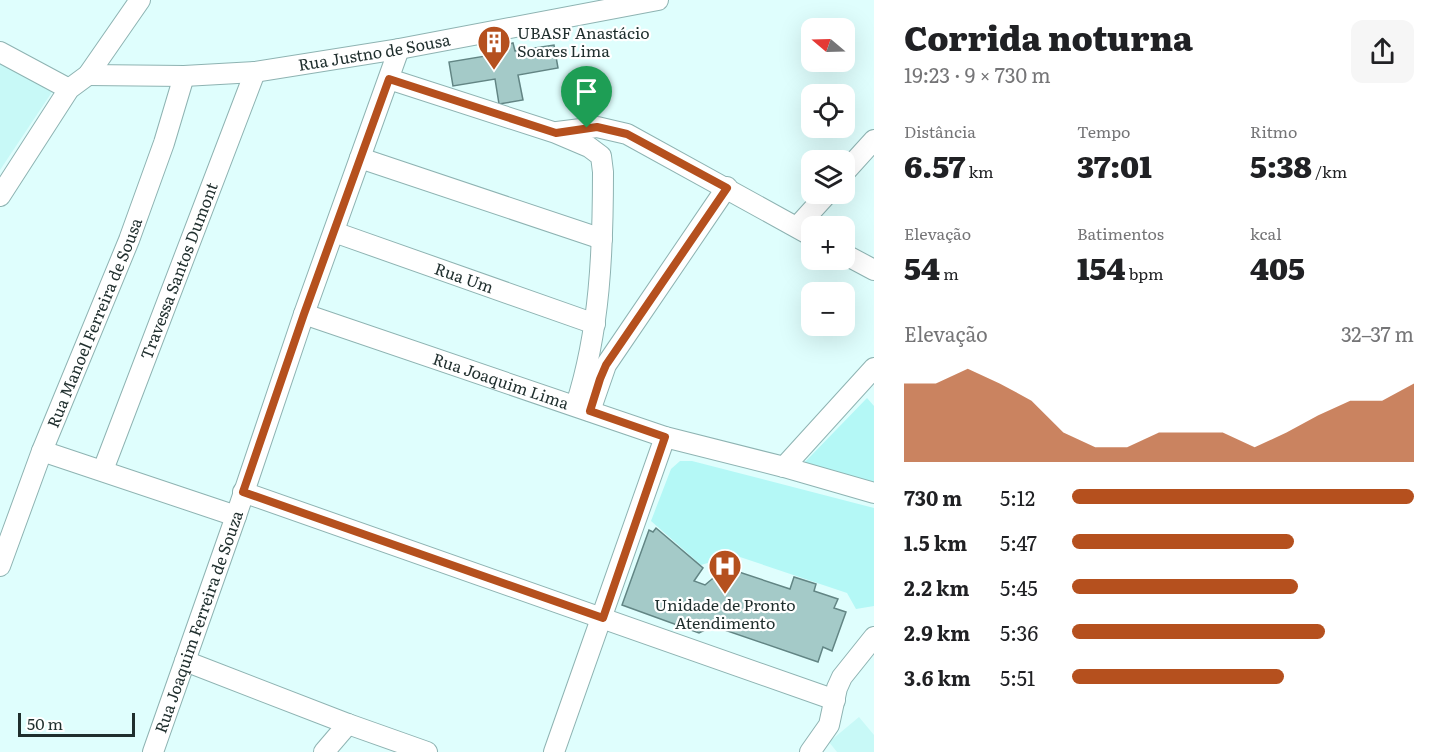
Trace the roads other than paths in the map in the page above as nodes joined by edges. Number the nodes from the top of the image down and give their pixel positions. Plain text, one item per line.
1 (140, 0) edge
2 (562, 0) edge
3 (658, 0) edge
4 (558, 19) junction
5 (399, 49) junction
6 (0, 52) edge
7 (255, 72) junction
8 (88, 75) junction
9 (184, 76) junction
10 (389, 79) junction
11 (69, 89) junction
12 (556, 133) junction
13 (874, 140) edge
14 (360, 158) junction
15 (855, 161) edge
16 (727, 188) junction
17 (0, 196) edge
18 (801, 230) edge
19 (333, 232) junction
20 (602, 239) junction
21 (855, 260) edge
22 (874, 270) edge
23 (304, 314) junction
24 (595, 324) junction
25 (874, 368) edge
26 (583, 408) junction
27 (665, 437) junction
28 (42, 451) junction
29 (784, 467) junction
30 (103, 470) junction
31 (243, 492) junction
32 (874, 493) edge
33 (236, 516) junction
34 (0, 566) edge
35 (603, 618) junction
36 (874, 638) edge
37 (185, 661) junction
38 (835, 700) junction
39 (348, 724) junction
40 (815, 750) edge
41 (153, 752) edge
42 (324, 752) edge
43 (427, 752) edge
44 (554, 752) edge

1 - 8 street
2 - 4 street
3 - 4 street, Rua Justno de Sousa
4 - 5 street, Rua Justno de Sousa
5 - 7 street, Rua Justno de Sousa
5 - 10 street, Rua Joaquim Ferreira de Souza
6 - 11 street
7 - 9 street, Rua Justno de Sousa
7 - 30 street, Travessa Santos Dumont
8 - 9 street, Rua Justno de Sousa
8 - 11 street
9 - 28 street, Rua Manoel Ferreira de Sousa
10 - 12 street
10 - 14 street, Rua Joaquim Ferreira de Souza
11 - 17 street
12 - 16 street
12 - 20 street
13 - 15 street
14 - 19 street, Rua Joaquim Ferreira de Souza
14 - 20 street
16 - 18 street
16 - 26 street
19 - 23 street, Rua Joaquim Ferreira de Souza
19 - 24 street, Rua Um
20 - 24 street
21 - 22 street
23 - 26 street, Rua Joaquim Lima
23 - 31 street, Rua Joaquim Ferreira de Souza
24 - 26 street
25 - 29 street
26 - 27 street, Rua Joaquim Lima
27 - 29 street, Rua Joaquim Lima
27 - 35 street
28 - 30 street
28 - 34 street, Rua Manoel Ferreira de Sousa
29 - 32 street, Rua Joaquim Lima
30 - 33 street
31 - 33 street, Rua Joaquim Ferreira de Souza
31 - 35 street
33 - 37 street, Rua Joaquim Ferreira de Souza
35 - 38 street
35 - 44 street
36 - 38 street
37 - 39 street
37 - 41 street, Rua Joaquim Ferreira de Souza
38 - 40 street
39 - 42 street
39 - 43 street

